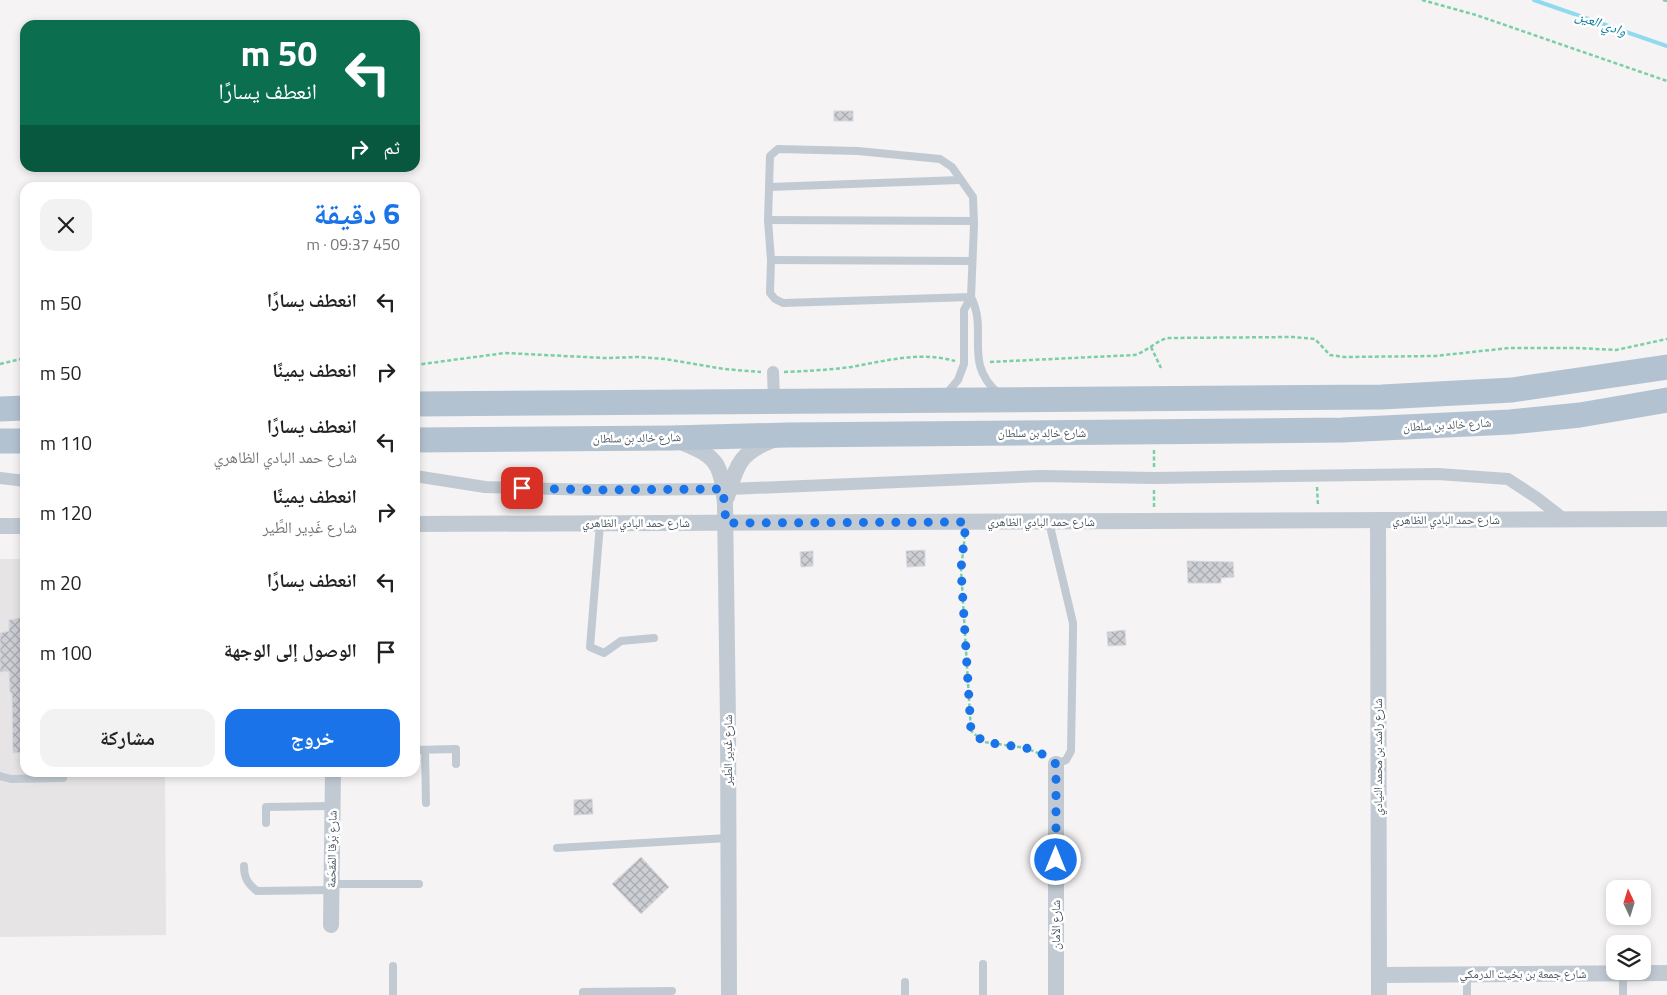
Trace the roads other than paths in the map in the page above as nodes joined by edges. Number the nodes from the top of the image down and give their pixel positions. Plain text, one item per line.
1 (960, 180) junction
2 (769, 187) junction
3 (768, 220) junction
4 (974, 221) junction
5 (771, 260) junction
6 (972, 261) junction
7 (971, 297) junction
8 (1667, 367) edge
9 (773, 372) road end
10 (1007, 399) junction
11 (937, 400) junction
12 (1667, 400) edge
13 (774, 401) junction
14 (420, 404) edge
15 (0, 408) edge
16 (20, 408) edge
17 (788, 435) junction
18 (671, 438) junction
19 (420, 440) edge
20 (0, 441) edge
21 (20, 441) edge
22 (420, 477) edge
23 (0, 478) edge
24 (20, 480) edge
25 (726, 494) junction
26 (1564, 519) junction
27 (1667, 519) edge
28 (1378, 520) junction
29 (1049, 522) junction
30 (726, 523) junction
31 (420, 524) edge
32 (600, 524) junction
33 (0, 526) edge
34 (20, 526) edge
35 (654, 638) dead end
36 (420, 750) edge
37 (425, 750) junction
38 (456, 764) dead end
39 (1056, 764) joint
40 (0, 776) edge
41 (332, 777) edge
42 (62, 778) dead end
43 (426, 803) dead end
44 (332, 806) junction
45 (266, 823) dead end
46 (728, 838) junction
47 (557, 848) dead end
48 (244, 866) dead end
49 (419, 884) dead end
50 (331, 887) junction
51 (331, 925) dead end
52 (983, 964) dead end
53 (393, 966) dead end
54 (1606, 973) edge
55 (1651, 973) edge
56 (1667, 973) edge
57 (1467, 974) junction
58 (1379, 975) junction
59 (1623, 980) edge
60 (905, 982) dead end
61 (672, 991) dead end
62 (394, 995) edge
63 (583, 995) edge
64 (729, 995) edge
65 (906, 995) edge
66 (983, 995) edge
67 (1056, 995) edge
68 (1379, 995) edge
69 (1467, 995) edge
70 (1624, 995) edge

1 - 2 lane
1 - 2 lane
1 - 4 lane
2 - 3 lane
3 - 4 lane
3 - 5 lane
4 - 6 lane
5 - 6 lane
5 - 7 lane
6 - 7 lane
7 - 10 lane
7 - 11 lane
8 - 10 main road
9 - 13 street
10 - 11 main road
11 - 13 main road
12 - 17 main road, شارع خالِد بن سلطان
13 - 14 main road
15 - 16 main road
17 - 18 main road, شارع خالِد بن سلطان
17 - 25 street, شارع غَدِير الطَّير
18 - 19 main road, شارع خالِد بن سلطان
18 - 25 street, شارع غَدِير الطَّير
20 - 21 main road
22 - 25 street
23 - 24 street
25 - 26 street
25 - 30 street, شارع غَدِير الطَّير
26 - 27 street, شارع حمد البادي الظاهري
26 - 28 street, شارع حمد البادي الظاهري
28 - 29 street, شارع حمد البادي الظاهري
28 - 58 street, شارع راشد بن محمد النيادي
29 - 30 street, شارع حمد البادي الظاهري
29 - 39 lane
30 - 32 street, شارع حمد البادي الظاهري
30 - 46 street, شارع غَدِير الطَّير
31 - 32 street, شارع حمد البادي الظاهري
32 - 35 lane
33 - 34 street
36 - 37 lane
37 - 38 lane
37 - 43 lane
39 - 67 street, شارع الأمان
40 - 42 lane
41 - 44 street, شارع بَرقا المَقحَمة
44 - 45 lane
44 - 50 street, شارع بَرقا المَقحَمة
46 - 47 lane
46 - 64 street, شارع غَدِير الطَّير
48 - 50 lane
49 - 50 lane
50 - 51 street, شارع بَرقا المَقحَمة
52 - 66 lane
53 - 62 lane
54 - 57 street, شارع جمعة بن بخيت الدرمكي
55 - 56 street, شارع جمعة بن بخيت الدرمكي
57 - 58 street, شارع جمعة بن بخيت الدرمكي
57 - 69 lane
58 - 68 street, شارع راشد بن محمد النيادي
59 - 70 lane
60 - 65 lane
61 - 63 lane

